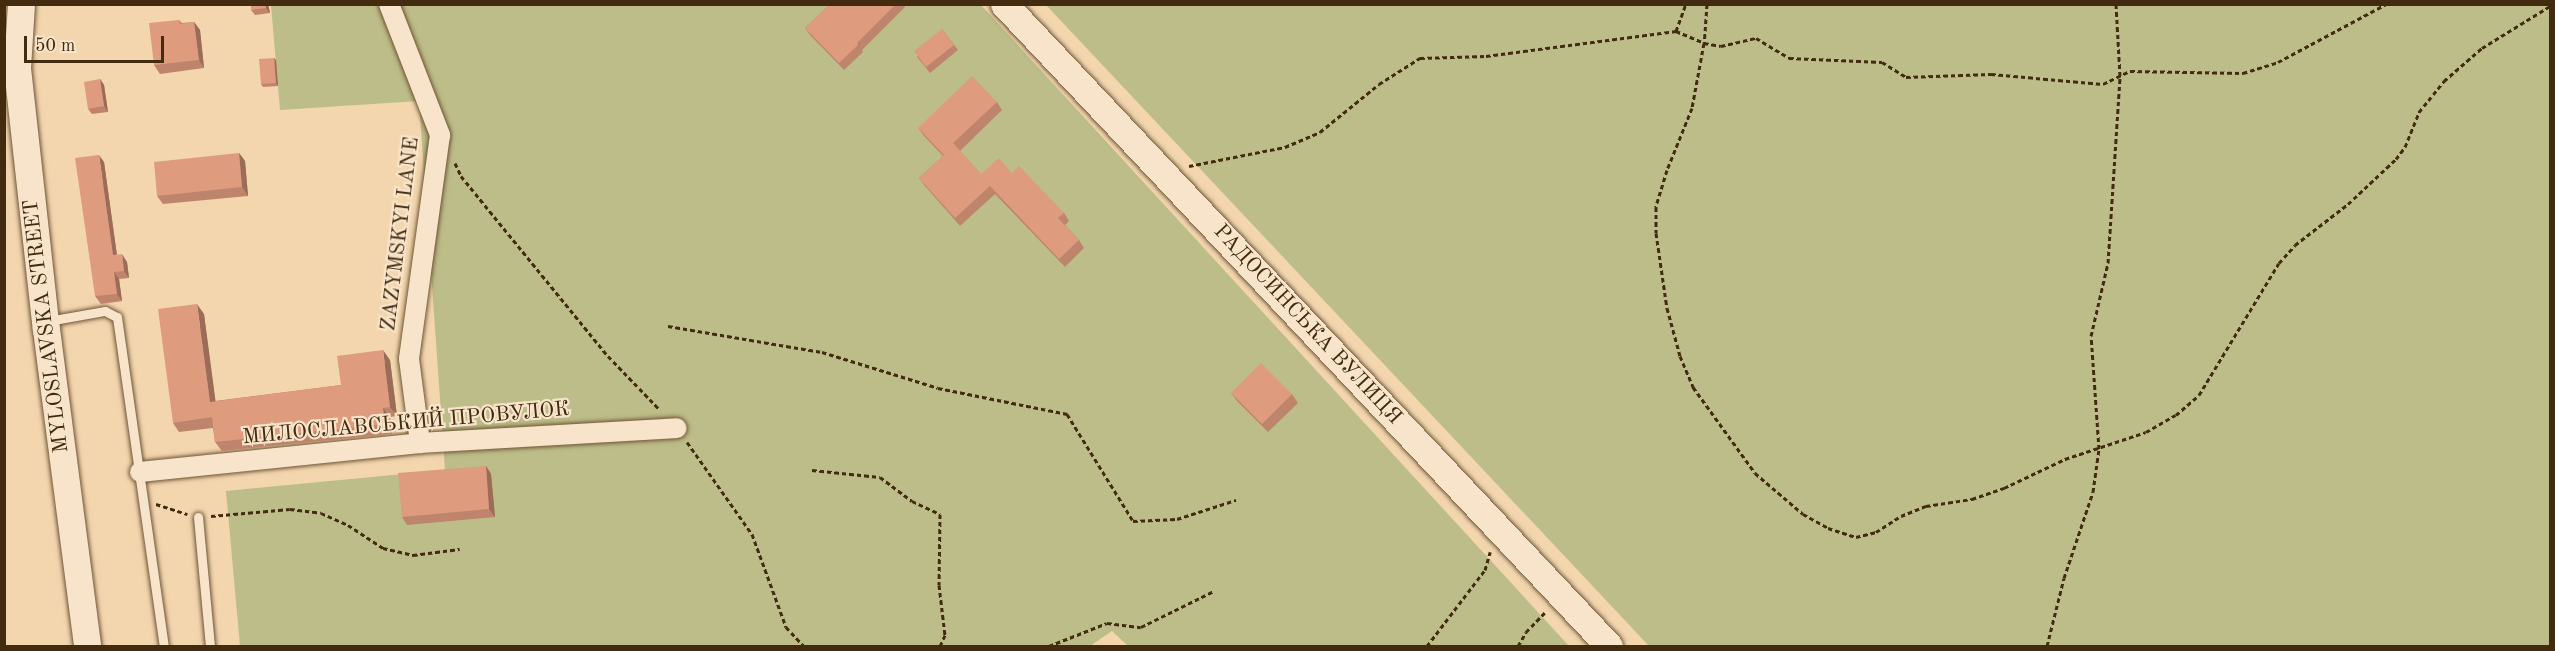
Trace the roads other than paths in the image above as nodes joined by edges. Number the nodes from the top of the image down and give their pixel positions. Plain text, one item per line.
1 (21, 4) edge
2 (389, 4) edge
3 (1005, 4) edge
4 (45, 322) junction
5 (677, 428) road end
6 (420, 443) junction
7 (140, 472) junction
8 (198, 517) road end
9 (87, 646) edge
10 (164, 646) edge
11 (210, 646) edge
12 (1609, 646) edge

1 - 4 main road, MYLOSLAVSKA STREET
2 - 6 street, ZAZYMSKYI LANE
3 - 12 main road, РАДОСИНСЬКА ВУЛИЦЯ
4 - 7 lane
4 - 9 main road, MYLOSLAVSKA STREET
5 - 6 street, МИЛОСЛАВСЬКИЙ ПРОВУЛОК
6 - 7 street, МИЛОСЛАВСЬКИЙ ПРОВУЛОК
7 - 10 lane
8 - 11 lane

